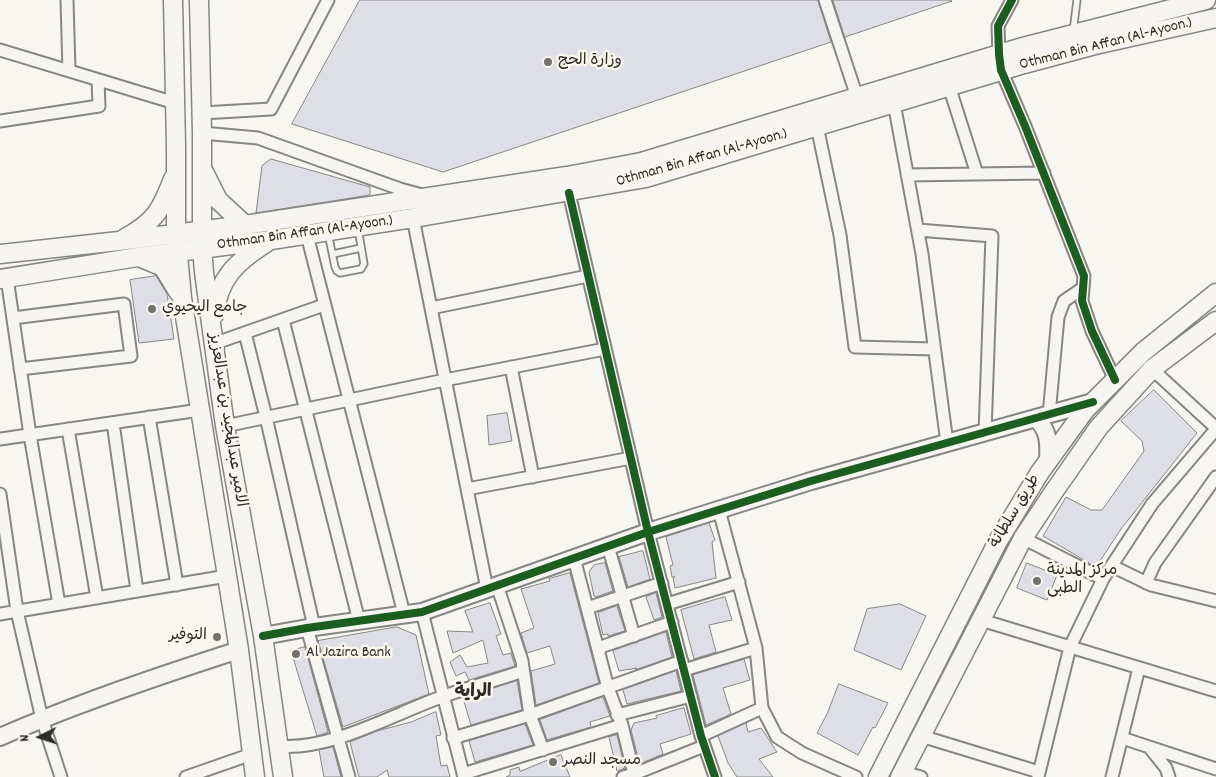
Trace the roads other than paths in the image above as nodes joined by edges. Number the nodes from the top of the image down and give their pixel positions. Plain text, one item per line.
1 (67, 0) edge
2 (173, 0) edge
3 (199, 0) edge
4 (203, 0) edge
5 (328, 0) edge
6 (825, 0) edge
7 (1012, 0) edge
8 (1077, 0) edge
9 (1206, 0) edge
10 (1216, 18) edge
11 (1072, 34) junction
12 (201, 41) junction
13 (0, 50) edge
14 (1000, 62) junction
15 (68, 71) junction
16 (98, 80) junction
17 (949, 86) junction
18 (857, 97) junction
19 (175, 103) junction
20 (894, 103) junction
21 (202, 113) junction
22 (0, 121) edge
23 (817, 126) junction
24 (202, 133) junction
25 (202, 168) junction
26 (176, 172) junction
27 (977, 174) junction
28 (1044, 174) junction
29 (907, 175) junction
30 (569, 192) junction
31 (429, 197) junction
32 (413, 218) junction
33 (245, 225) junction
34 (357, 227) junction
35 (918, 230) junction
36 (328, 231) junction
37 (176, 234) junction
38 (306, 235) junction
39 (202, 239) junction
40 (271, 240) junction
41 (119, 241) junction
42 (361, 248) junction
43 (177, 252) junction
44 (0, 254) edge
45 (332, 254) junction
46 (138, 257) junction
47 (588, 276) junction
48 (3, 279) edge
49 (1083, 288) junction
50 (1216, 293) edge
51 (182, 298) junction
52 (324, 305) junction
53 (431, 308) junction
54 (13, 318) junction
55 (283, 320) junction
56 (1216, 321) edge
57 (245, 333) junction
58 (212, 337) junction
59 (605, 349) junction
60 (934, 349) junction
61 (511, 367) junction
62 (20, 369) junction
63 (1152, 369) junction
64 (445, 380) junction
65 (1116, 380) junction
66 (348, 400) junction
67 (1093, 402) junction
68 (304, 409) junction
69 (200, 410) junction
70 (266, 417) junction
71 (1042, 417) junction
72 (149, 418) junction
73 (113, 423) junction
74 (225, 426) junction
75 (1216, 428) edge
76 (68, 429) junction
77 (985, 433) junction
78 (30, 435) junction
79 (0, 439) edge
80 (947, 443) junction
81 (631, 458) junction
82 (1048, 460) junction
83 (533, 477) junction
84 (1216, 477) edge
85 (467, 489) junction
86 (0, 494) edge
87 (719, 510) junction
88 (648, 532) junction
89 (1023, 538) junction
90 (246, 544) junction
91 (608, 546) junction
92 (223, 549) junction
93 (574, 558) junction
94 (1112, 566) junction
95 (227, 576) junction
96 (1104, 579) junction
97 (739, 582) junction
98 (662, 583) junction
99 (1146, 583) junction
100 (177, 585) junction
101 (492, 587) junction
102 (137, 591) junction
103 (623, 596) junction
104 (97, 598) junction
105 (1216, 601) edge
106 (59, 604) junction
107 (667, 604) junction
108 (587, 608) junction
109 (17, 611) junction
110 (422, 612) junction
111 (0, 614) edge
112 (404, 614) junction
113 (982, 620) junction
114 (359, 621) junction
115 (672, 622) junction
116 (311, 627) junction
117 (263, 636) junction
118 (634, 636) junction
119 (1070, 647) junction
120 (598, 648) junction
121 (756, 648) junction
122 (238, 650) junction
123 (683, 666) junction
124 (1139, 668) junction
125 (524, 671) junction
126 (608, 688) junction
127 (1216, 691) edge
128 (443, 696) junction
129 (691, 696) junction
130 (762, 708) junction
131 (530, 715) junction
132 (42, 719) junction
133 (620, 720) junction
134 (921, 736) junction
135 (0, 737) edge
136 (338, 738) junction
137 (453, 738) junction
138 (1122, 738) junction
139 (703, 741) junction
140 (278, 746) junction
141 (1149, 747) junction
142 (543, 750) junction
143 (252, 754) junction
144 (1216, 769) edge
145 (205, 774) edge
146 (901, 775) edge
147 (1038, 775) edge
148 (464, 776) edge
149 (630, 776) edge
150 (61, 777) edge
151 (186, 777) edge
152 (255, 777) edge
153 (283, 777) edge
154 (349, 777) edge
155 (715, 777) edge
156 (856, 777) edge
157 (878, 777) edge
158 (920, 777) edge
159 (1112, 777) edge
160 (1169, 777) edge

1 - 15 street
2 - 19 main road, الامير عبدالمجيد بن عبدالعزيز
3 - 12 main road, الامير عبدالمجيد بن عبدالعزيز
4 - 12 street
5 - 21 street
6 - 18 street
7 - 14 street
8 - 11 lane
9 - 11 main road, Othman Bin Affan (Al-Ayoon.)
10 - 14 main road, Othman Bin Affan (Al-Ayoon.)
11 - 14 main road, Othman Bin Affan (Al-Ayoon.)
12 - 21 main road, الامير عبدالمجيد بن عبدالعزيز
13 - 15 street
14 - 17 main road, Othman Bin Affan (Al-Ayoon.)
14 - 18 main road, Othman Bin Affan (Al-Ayoon.)
14 - 28 street
15 - 16 street
16 - 19 street
16 - 22 street
17 - 20 main road, Othman Bin Affan (Al-Ayoon.)
17 - 27 street
18 - 31 main road, Othman Bin Affan (Al-Ayoon.)
19 - 26 main road, الامير عبدالمجيد بن عبدالعزيز
20 - 23 main road, Othman Bin Affan (Al-Ayoon.)
20 - 29 street
21 - 24 main road, الامير عبدالمجيد بن عبدالعزيز
23 - 30 main road, Othman Bin Affan (Al-Ayoon.)
23 - 60 street
24 - 25 main road, الامير عبدالمجيد بن عبدالعزيز
24 - 31 street
25 - 33 main road
25 - 39 main road, الامير عبدالمجيد بن عبدالعزيز
26 - 37 main road, الامير عبدالمجيد بن عبدالعزيز
26 - 41 main road
27 - 28 street
27 - 29 street
28 - 49 street
29 - 35 street
30 - 32 main road, Othman Bin Affan (Al-Ayoon.)
30 - 47 street
31 - 33 main road, Othman Bin Affan (Al-Ayoon.)
32 - 34 main road, Othman Bin Affan (Al-Ayoon.)
32 - 53 street
33 - 39 main road, Othman Bin Affan (Al-Ayoon.)
34 - 36 main road, Othman Bin Affan (Al-Ayoon.)
34 - 42 lane
35 - 60 street
35 - 77 street
36 - 38 main road, Othman Bin Affan (Al-Ayoon.)
36 - 45 lane
37 - 39 main road, Othman Bin Affan (Al-Ayoon.)
37 - 41 main road, Othman Bin Affan (Al-Ayoon.)
37 - 43 main road, الامير عبدالمجيد بن عبدالعزيز
38 - 40 main road, Othman Bin Affan (Al-Ayoon.)
38 - 52 street
39 - 40 main road, Othman Bin Affan (Al-Ayoon.)
39 - 43 main road, Othman Bin Affan (Al-Ayoon.)
39 - 58 main road, الامير عبدالمجيد بن عبدالعزيز
40 - 58 main road
41 - 44 main road, Othman Bin Affan (Al-Ayoon.)
42 - 45 lane
42 - 45 lane
43 - 46 main road, Othman Bin Affan (Al-Ayoon.)
43 - 51 main road, الامير عبدالمجيد بن عبدالعزيز
46 - 48 main road, Othman Bin Affan (Al-Ayoon.)
46 - 51 main road
47 - 53 street
47 - 59 street
48 - 54 street
49 - 65 street
49 - 71 street
50 - 65 main road, طريق سلطانة
51 - 69 main road, الامير عبدالمجيد بن عبدالعزيز
52 - 55 street
52 - 66 street
53 - 64 street
54 - 62 street
54 - 62 street
55 - 57 street
55 - 68 street
56 - 63 main road, طريق سلطانة
57 - 58 street
57 - 70 street
58 - 74 main road, الامير عبدالمجيد بن عبدالعزيز
59 - 61 street
59 - 81 street
60 - 80 street
61 - 64 street
61 - 83 street
62 - 78 street
63 - 75 street
63 - 89 main road, طريق سلطانة
64 - 66 street
64 - 85 street
65 - 67 main road, طريق سلطانة
66 - 68 street
66 - 112 street
67 - 71 street
67 - 82 main road, طريق سلطانة
68 - 70 street
68 - 114 street
69 - 72 street
69 - 92 main road, الامير عبدالمجيد بن عبدالعزيز
70 - 74 street
70 - 116 street
71 - 77 street
71 - 82 street
72 - 73 street
72 - 100 street
73 - 76 street
73 - 102 street
74 - 90 main road, الامير عبدالمجيد بن عبدالعزيز
75 - 94 street
76 - 78 street
76 - 104 street
77 - 80 street
78 - 79 street
78 - 106 street
80 - 87 street
81 - 83 street
81 - 88 street
82 - 157 main road, طريق سلطانة
83 - 85 street
84 - 99 street
85 - 101 street
86 - 109 street
87 - 88 street
87 - 97 street
88 - 91 street
88 - 98 street
89 - 96 street
89 - 113 main road, طريق سلطانة
90 - 92 main road
90 - 117 main road, الامير عبدالمجيد بن عبدالعزيز
91 - 93 street
91 - 103 street
92 - 95 main road, الامير عبدالمجيد بن عبدالعزيز
93 - 101 street
93 - 108 street
94 - 96 street
94 - 99 street
95 - 100 street
95 - 122 main road, الامير عبدالمجيد بن عبدالعزيز
96 - 119 street
97 - 107 street
97 - 121 street
98 - 103 street
98 - 107 street
99 - 105 street
100 - 102 street
101 - 110 street
101 - 125 street
102 - 104 street
103 - 108 street
103 - 118 street
104 - 106 street
106 - 109 street
107 - 115 street
108 - 120 street
109 - 111 street
109 - 132 street
110 - 112 street
110 - 128 street
112 - 114 street
113 - 119 street
113 - 134 main road, طريق سلطانة
114 - 116 street
115 - 118 street
115 - 123 street
116 - 117 street
116 - 136 street
117 - 140 main road, الامير عبدالمجيد بن عبدالعزيز
118 - 120 street
119 - 124 street
119 - 147 street
120 - 126 street
121 - 123 street
121 - 130 street
122 - 132 street
122 - 143 main road, الامير عبدالمجيد بن عبدالعزيز
123 - 126 street
123 - 129 street
124 - 127 street
124 - 138 street
125 - 128 street
125 - 131 street
126 - 131 street
126 - 133 street
128 - 136 street
128 - 137 street
129 - 133 street
129 - 139 street
130 - 139 street
130 - 156 street
131 - 137 street
131 - 142 street
132 - 135 street
132 - 150 street
133 - 142 street
133 - 149 street
134 - 146 main road, طريق سلطانة
134 - 147 street
136 - 140 street
136 - 154 street
137 - 148 street
138 - 141 street
138 - 159 street
139 - 149 street
139 - 155 street
140 - 153 main road, الامير عبدالمجيد بن عبدالعزيز
141 - 144 street
141 - 160 street
142 - 148 street
143 - 145 street
143 - 152 main road, الامير عبدالمجيد بن عبدالعزيز
145 - 151 street
146 - 158 street

